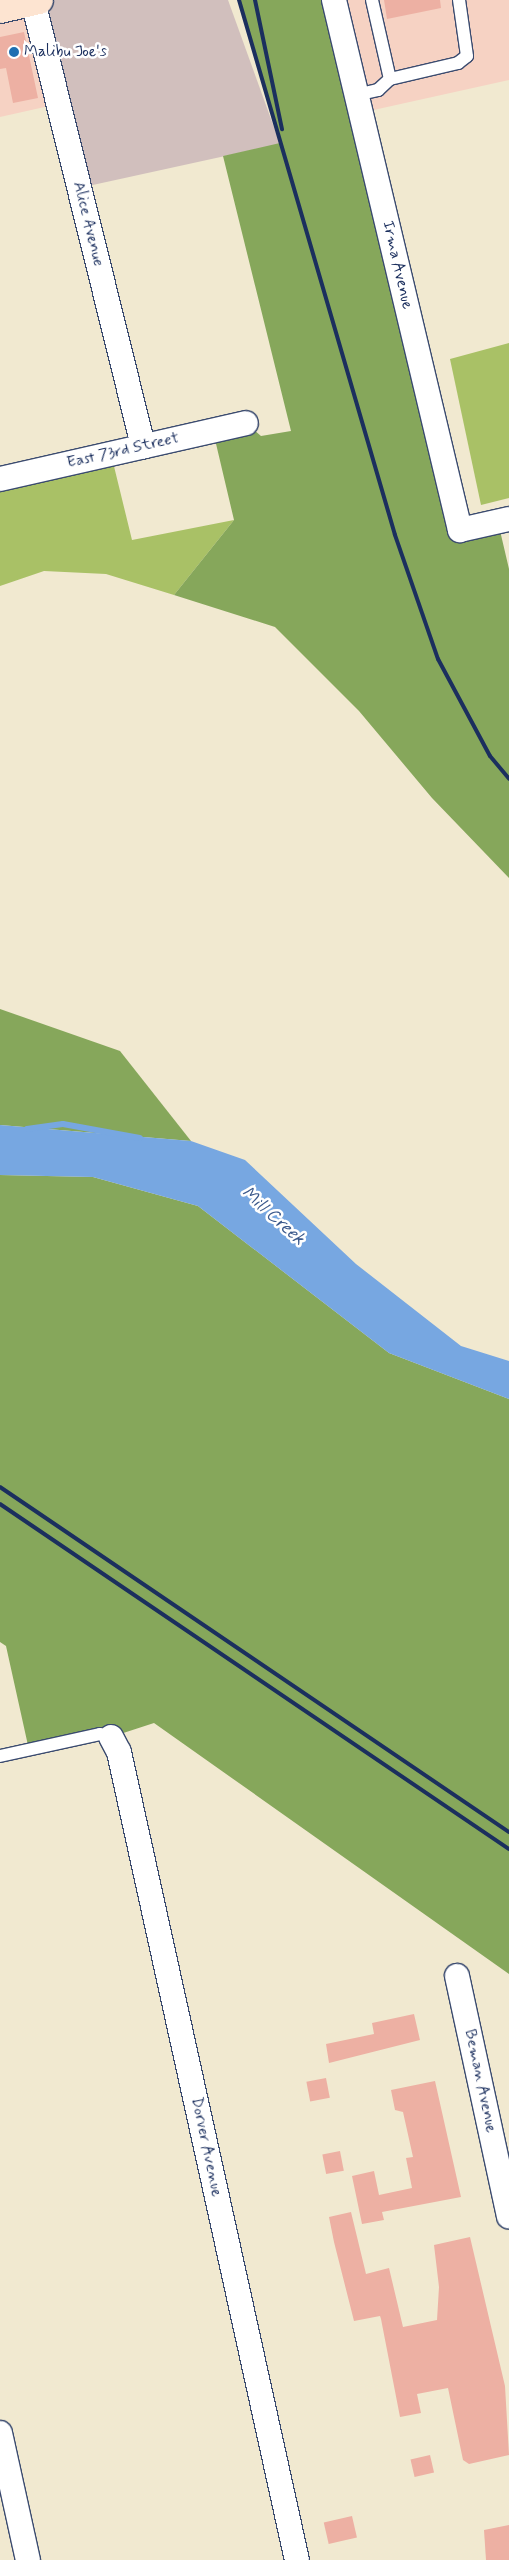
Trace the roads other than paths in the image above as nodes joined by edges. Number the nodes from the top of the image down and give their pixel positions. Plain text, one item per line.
1 (334, 0) edge
2 (372, 0) edge
3 (459, 0) edge
4 (36, 1) edge
5 (0, 9) edge
6 (390, 79) junction
7 (356, 96) junction
8 (246, 423) dead end
9 (143, 447) junction
10 (0, 479) edge
11 (509, 519) edge
12 (111, 1737) joint
13 (0, 1756) edge
14 (457, 1976) dead end
15 (509, 2216) edge
16 (0, 2434) edge
17 (28, 2560) edge
18 (297, 2560) edge

1 - 7 street, Irma Avenue
2 - 6 lane
3 - 6 lane
4 - 5 main road
4 - 9 street, Alice Avenue
6 - 7 lane
7 - 11 street, Irma Avenue
8 - 9 street, East 73rd Street
9 - 10 street, East 73rd Street
12 - 13 lane
12 - 18 street, Dorver Avenue
14 - 15 street, Beman Avenue
16 - 17 street

